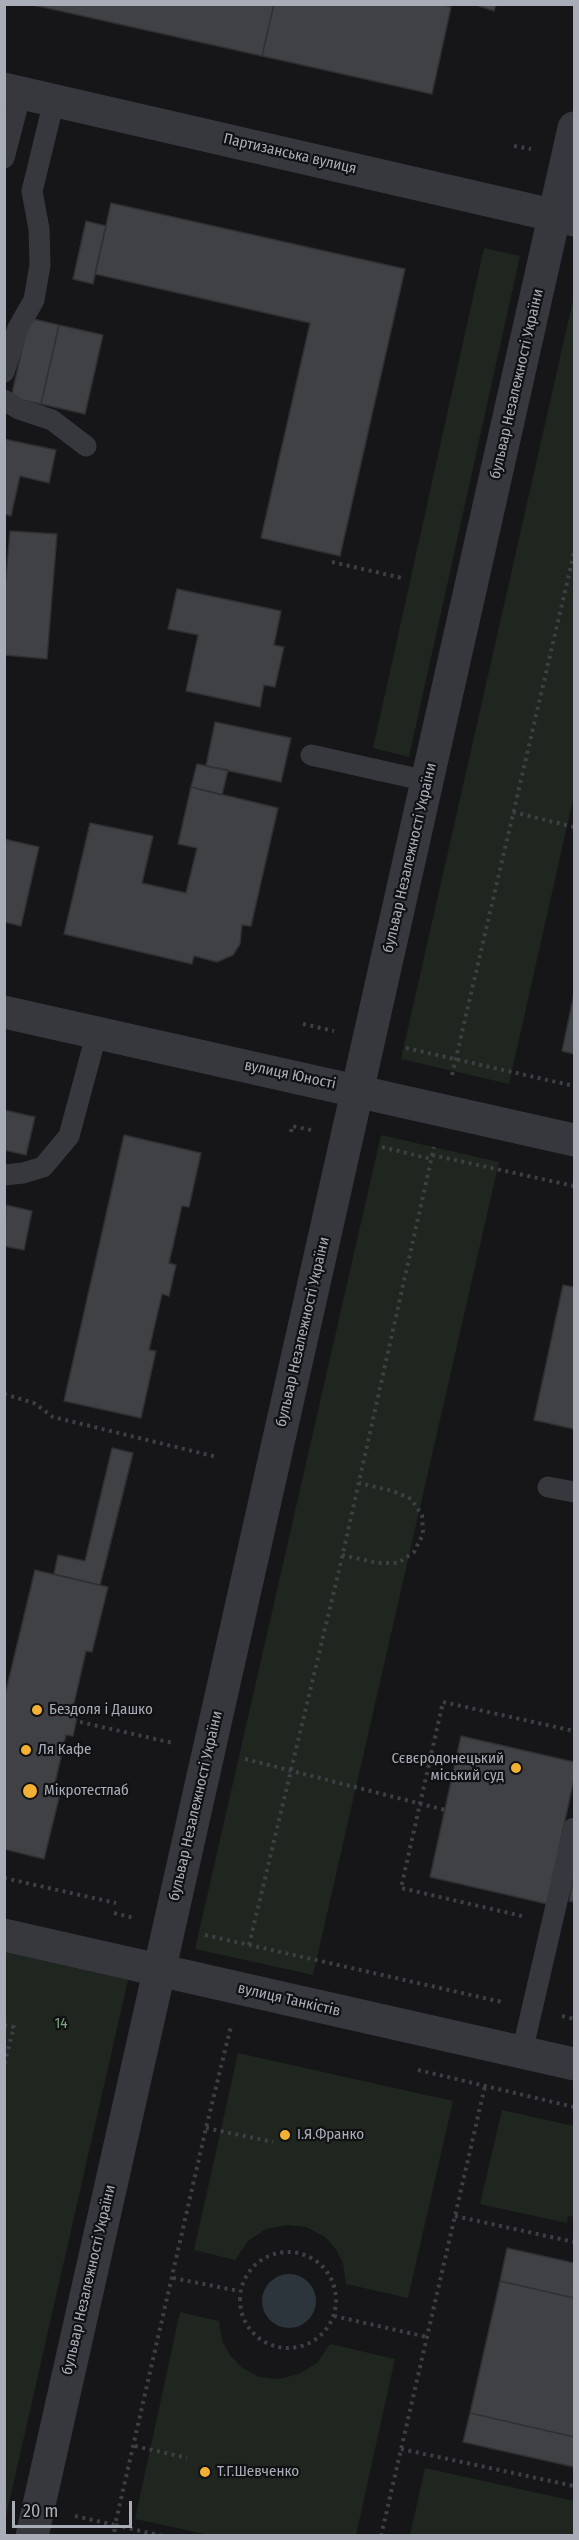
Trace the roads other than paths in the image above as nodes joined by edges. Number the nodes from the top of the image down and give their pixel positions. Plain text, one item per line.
1 (13, 91) edge
2 (54, 101) junction
3 (574, 128) edge
4 (4, 158) edge
5 (565, 218) edge
6 (4, 372) edge
7 (4, 400) edge
8 (86, 446) dead end
9 (311, 755) dead end
10 (428, 781) junction
11 (4, 1012) edge
12 (97, 1032) junction
13 (358, 1090) junction
14 (574, 1140) edge
15 (4, 1175) edge
16 (548, 1487) dead end
17 (574, 1492) edge
18 (574, 1828) edge
19 (4, 1935) edge
20 (159, 1970) junction
21 (522, 2052) junction
22 (574, 2064) edge
23 (32, 2535) edge

1 - 2 street, Партизанська вулиця
1 - 4 lane
2 - 5 street, Партизанська вулиця
2 - 6 lane
3 - 5 street, бульвар Незалежності України
5 - 10 street, бульвар Незалежності України
7 - 8 lane
9 - 10 lane
10 - 13 street, бульвар Незалежності України
11 - 12 street, вулиця Юності
12 - 13 street, вулиця Юності
12 - 15 lane
13 - 14 street, вулиця Юності
13 - 20 street, бульвар Незалежності України
16 - 17 lane
18 - 21 lane
19 - 20 street, вулиця Танкістів
20 - 21 street, вулиця Танкістів
20 - 23 street, бульвар Незалежності України
21 - 22 street, вулиця Танкістів

